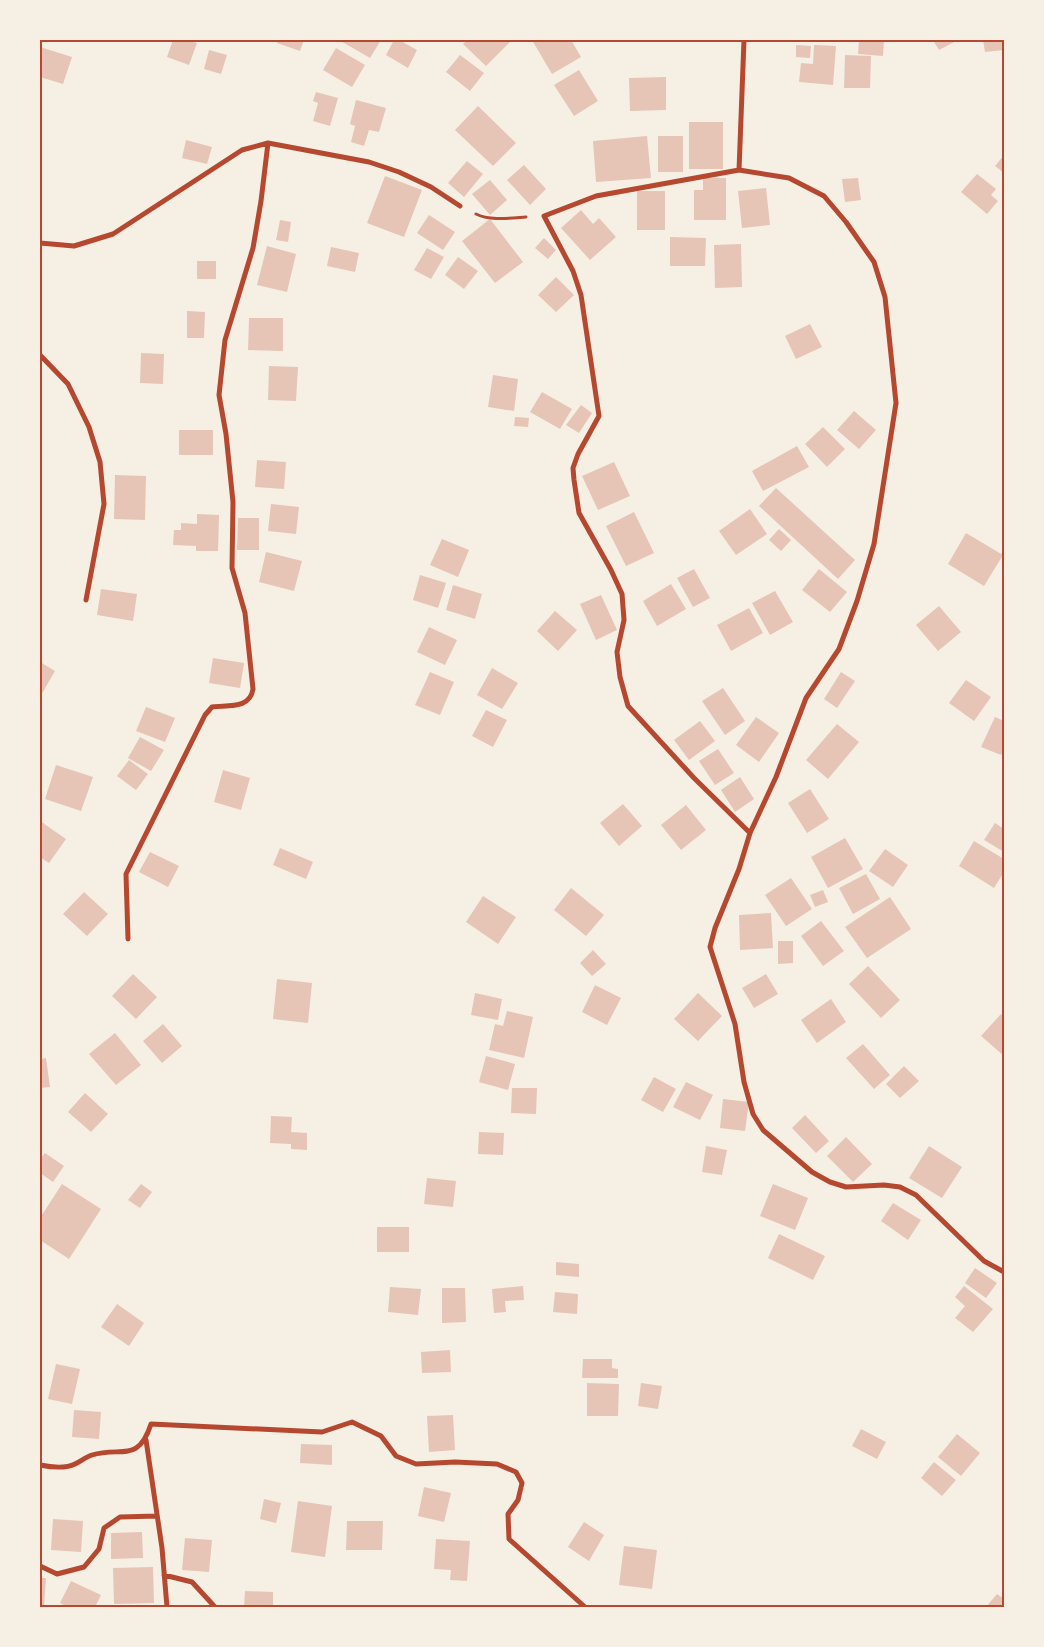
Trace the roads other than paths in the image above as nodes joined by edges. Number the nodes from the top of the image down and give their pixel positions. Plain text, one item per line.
1 (744, 40) edge
2 (268, 143) junction
3 (739, 170) junction
4 (460, 206) road end
5 (40, 243) edge
6 (40, 355) edge
7 (86, 600) dead end
8 (750, 833) junction
9 (128, 939) dead end
10 (1004, 1272) edge
11 (146, 1440) junction
12 (40, 1464) edge
13 (157, 1516) junction
14 (40, 1566) edge
15 (164, 1575) junction
16 (167, 1607) edge
17 (215, 1607) edge
18 (585, 1607) edge

1 - 3 street
2 - 4 street
2 - 5 street
2 - 9 street
3 - 8 street
3 - 8 street
6 - 7 street
8 - 10 street
11 - 12 street
11 - 13 street
11 - 18 street
13 - 14 street
13 - 15 street
15 - 16 street
15 - 17 street

